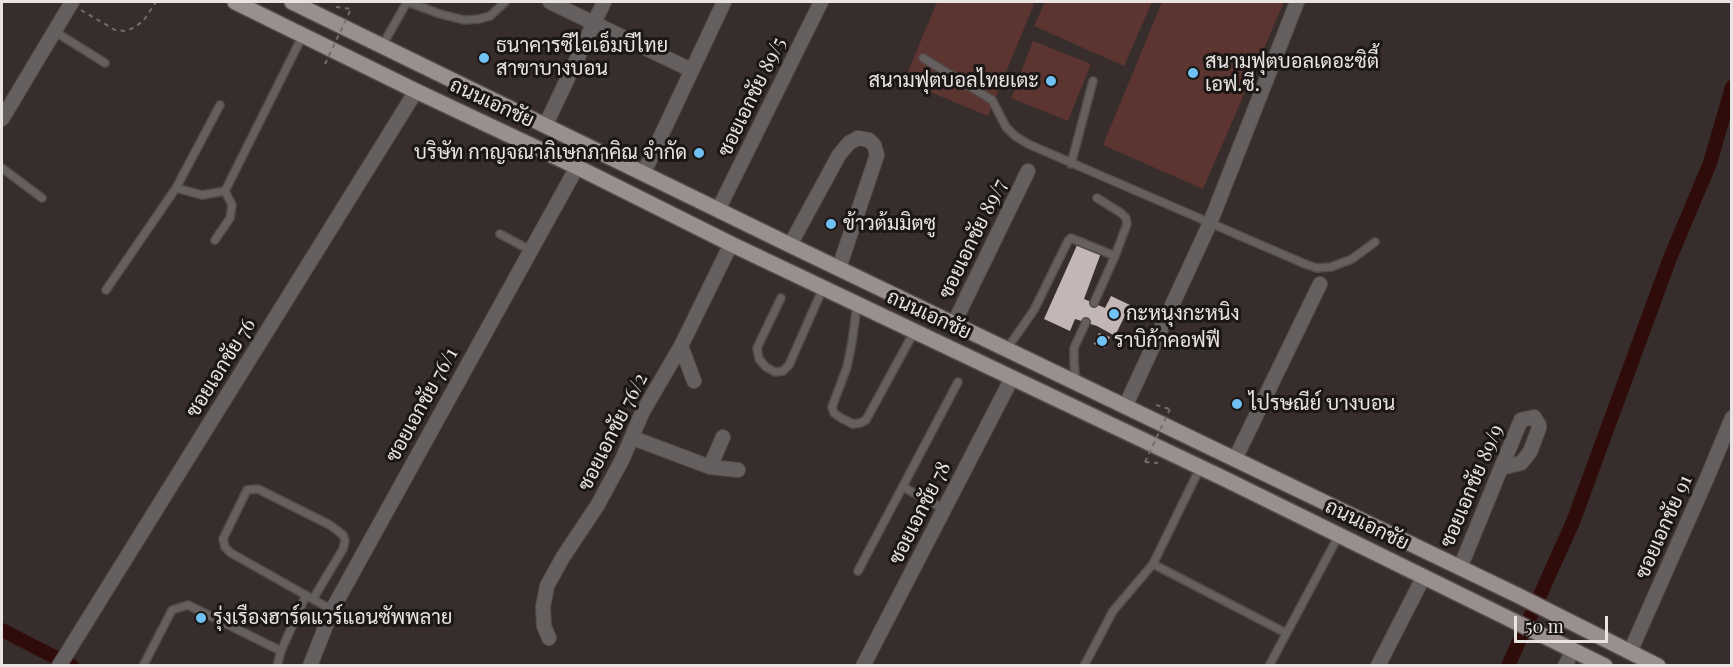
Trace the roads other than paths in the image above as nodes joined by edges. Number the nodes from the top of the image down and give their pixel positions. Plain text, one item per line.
1 (235, 2) edge
2 (292, 2) edge
3 (407, 2) edge
4 (505, 2) edge
5 (550, 2) edge
6 (604, 2) edge
7 (724, 2) edge
8 (821, 2) edge
9 (1297, 2) edge
10 (71, 3) edge
11 (315, 7) edge
12 (593, 23) junction
13 (54, 31) junction
14 (303, 35) junction
15 (382, 46) junction
16 (923, 58) dead end
17 (105, 63) dead end
18 (691, 70) junction
19 (1093, 81) dead end
20 (416, 91) junction
21 (220, 105) dead end
22 (2, 118) edge
23 (546, 124) junction
24 (1071, 164) junction
25 (577, 167) junction
26 (2, 168) edge
27 (1028, 171) dead end
28 (644, 172) junction
29 (176, 188) junction
30 (225, 191) junction
31 (42, 198) dead end
32 (1097, 198) dead end
33 (718, 210) junction
34 (1210, 223) junction
35 (501, 234) dead end
36 (215, 240) dead end
37 (1375, 242) dead end
38 (731, 244) junction
39 (790, 245) junction
40 (530, 250) junction
41 (1115, 256) junction
42 (839, 268) junction
43 (1320, 284) dead end
44 (823, 288) junction
45 (106, 290) dead end
46 (781, 298) dead end
47 (1094, 303) dead end
48 (857, 305) junction
49 (1086, 322) dead end
50 (954, 323) junction
51 (914, 332) junction
52 (681, 345) junction
53 (1006, 350) junction
54 (1011, 378) junction
55 (694, 381) dead end
56 (958, 382) dead end
57 (1076, 383) junction
58 (1125, 407) junction
59 (1731, 418) edge
60 (723, 437) dead end
61 (633, 438) junction
62 (1203, 444) junction
63 (1235, 459) junction
64 (710, 467) junction
65 (1198, 467) junction
66 (1501, 468) junction
67 (738, 470) dead end
68 (1228, 481) junction
69 (903, 487) junction
70 (944, 509) junction
71 (1339, 535) junction
72 (1153, 564) junction
73 (1460, 568) junction
74 (858, 572) dead end
75 (1424, 576) junction
76 (310, 597) junction
77 (332, 610) junction
78 (1286, 633) junction
79 (549, 638) dead end
80 (1573, 650) junction
81 (280, 651) junction
82 (1630, 652) junction
83 (59, 666) edge
84 (143, 666) edge
85 (277, 666) edge
86 (310, 666) edge
87 (863, 666) edge
88 (1084, 666) edge
89 (1269, 666) edge
90 (1378, 666) edge
91 (1565, 666) edge
92 (1605, 666) edge
93 (1658, 666) edge

1 - 14 main road, ถนนเอกชัย
2 - 11 main road, ถนนเอกชัย
3 - 4 lane
3 - 15 lane
5 - 12 street
6 - 12 street
7 - 18 street
8 - 33 street, ซอยเอกชัย 89/5
9 - 34 street
10 - 13 street
11 - 15 main road, ถนนเอกชัย
12 - 18 street
12 - 23 street
13 - 17 lane
13 - 22 street
14 - 20 main road, ถนนเอกชัย
14 - 30 lane
15 - 23 main road, ถนนเอกชัย
16 - 24 lane
18 - 28 street
19 - 24 lane
20 - 25 main road, ถนนเอกชัย
20 - 83 street, ซอยเอกชัย 76
21 - 29 lane
23 - 28 main road, ถนนเอกชัย
24 - 34 lane
25 - 38 main road, ถนนเอกชัย
25 - 40 street, ซอยเอกชัย 76/1
26 - 31 lane
27 - 50 street, ซอยเอกชัย 89/7
28 - 33 main road, ถนนเอกชัย
29 - 30 lane
29 - 45 lane
30 - 36 lane
32 - 41 lane
33 - 39 main road, ถนนเอกชัย
34 - 37 lane
34 - 58 street
35 - 40 lane
38 - 44 main road, ถนนเอกชัย
38 - 52 street, ซอยเอกชัย 76/2
39 - 42 main road, ถนนเอกชัย
39 - 42 street
40 - 77 street, ซอยเอกชัย 76/1
41 - 47 lane
41 - 53 lane
42 - 50 main road, ถนนเอกชัย
43 - 63 street
44 - 46 lane
44 - 48 main road, ถนนเอกชัย
48 - 51 main road, ถนนเอกชัย
48 - 51 lane
49 - 57 lane
50 - 53 main road, ถนนเอกชัย
51 - 54 main road, ถนนเอกชัย
52 - 55 street
52 - 61 street, ซอยเอกชัย 76/2
53 - 57 main road, ถนนเอกชัย
54 - 65 main road, ถนนเอกชัย
54 - 70 street, ซอยเอกชัย 78
56 - 69 lane
57 - 58 main road, ถนนเอกชัย
58 - 62 main road, ถนนเอกชัย
59 - 82 street, ซอยเอกชัย 91
60 - 64 street
61 - 64 street
61 - 79 street, ซอยเอกชัย 76/2
62 - 63 main road, ถนนเอกชัย
62 - 65 main road
63 - 68 main road
63 - 73 main road, ถนนเอกชัย
64 - 67 street
65 - 68 main road, ถนนเอกชัย
65 - 72 lane
66 - 66 street, ซอยเอกชัย 89/9
66 - 73 street, ซอยเอกชัย 89/9
68 - 71 main road, ถนนเอกชัย
69 - 70 lane
69 - 74 lane
70 - 87 street, ซอยเอกชัย 78
71 - 75 main road, ถนนเอกชัย
71 - 78 lane
72 - 78 lane
72 - 88 lane
73 - 82 main road, ถนนเอกชัย
75 - 80 main road, ถนนเอกชัย
75 - 90 street
76 - 76 lane
76 - 77 lane
76 - 81 lane
77 - 86 street, ซอยเอกชัย 76/1
78 - 89 lane
80 - 91 street
80 - 92 main road, ถนนเอกชัย
81 - 84 lane
81 - 85 lane
82 - 93 main road, ถนนเอกชัย

